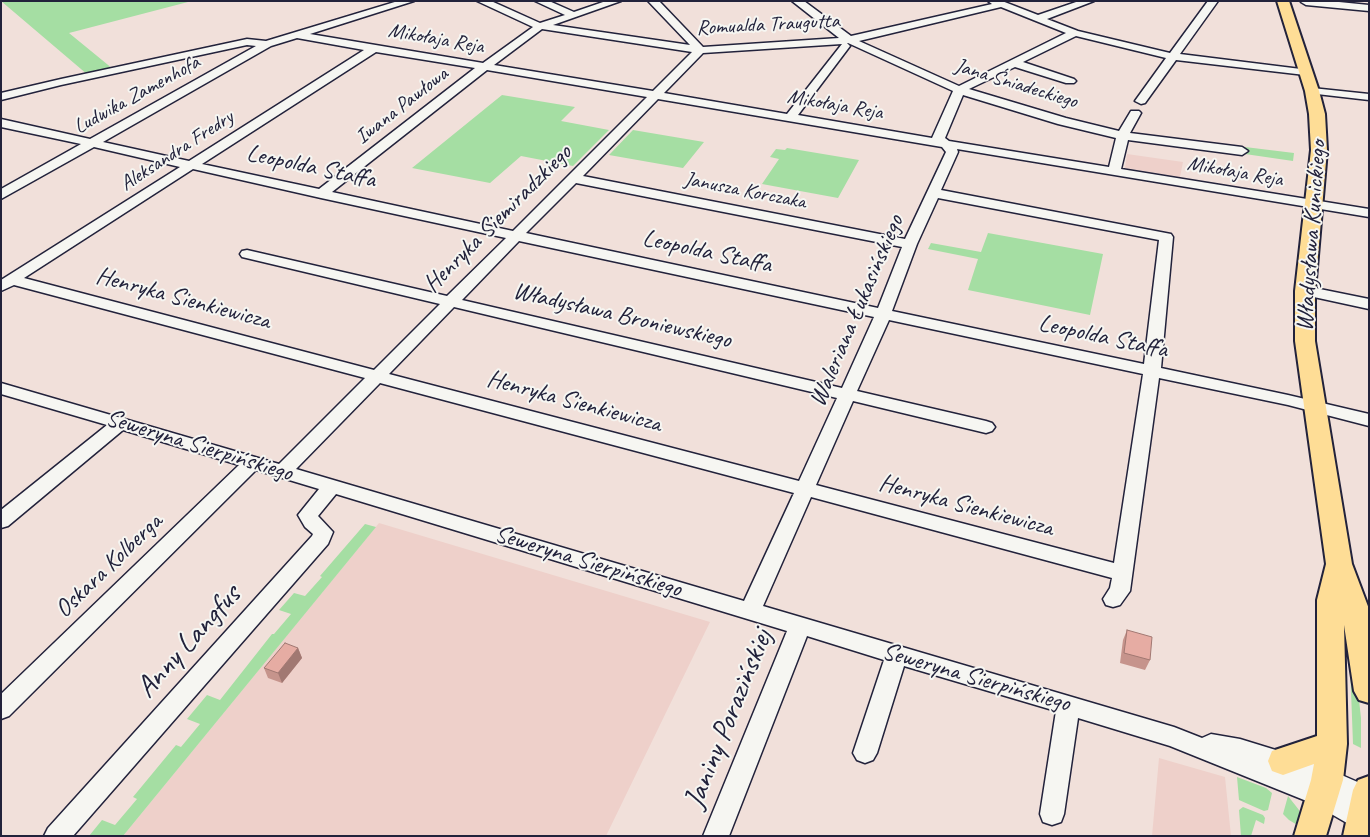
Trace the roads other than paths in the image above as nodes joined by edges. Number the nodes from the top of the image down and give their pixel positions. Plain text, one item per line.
1 (409, 1) edge
2 (482, 1) edge
3 (540, 1) edge
4 (616, 1) edge
5 (653, 1) edge
6 (797, 1) edge
7 (1088, 1) edge
8 (1213, 1) edge
9 (1283, 1) edge
10 (1306, 2) edge
11 (996, 3) edge
12 (1367, 7) edge
13 (574, 15) junction
14 (1036, 19) junction
15 (540, 26) junction
16 (1075, 33) junction
17 (296, 35) junction
18 (847, 43) junction
19 (267, 44) junction
20 (374, 48) junction
21 (700, 50) junction
22 (1174, 57) junction
23 (1014, 63) junction
24 (484, 67) junction
25 (1305, 72) junction
26 (1070, 81) dead end
27 (959, 90) junction
28 (1312, 91) junction
29 (656, 95) junction
30 (1, 97) edge
31 (1369, 97) edge
32 (1141, 102) dead end
33 (1135, 113) dead end
34 (790, 118) junction
35 (1, 123) edge
36 (1123, 136) junction
37 (91, 144) junction
38 (948, 145) junction
39 (1242, 151) dead end
40 (193, 165) junction
41 (1114, 172) junction
42 (572, 178) junction
43 (934, 193) junction
44 (1, 194) edge
45 (320, 194) junction
46 (1314, 205) junction
47 (1369, 212) edge
48 (516, 235) junction
49 (910, 244) junction
50 (246, 254) dead end
51 (7, 283) edge
52 (1305, 291) junction
53 (451, 301) junction
54 (1369, 304) edge
55 (883, 314) junction
56 (1152, 371) junction
57 (377, 376) junction
58 (1, 388) edge
59 (847, 394) junction
60 (1314, 406) junction
61 (1369, 420) edge
62 (121, 423) junction
63 (986, 427) dead end
64 (254, 462) junction
65 (283, 471) junction
66 (332, 486) junction
67 (805, 488) junction
68 (1, 521) edge
69 (1339, 564) junction
70 (1123, 573) junction
71 (1113, 599) dead end
72 (750, 611) junction
73 (800, 626) junction
74 (896, 655) junction
75 (1369, 691) edge
76 (1068, 705) junction
77 (1, 708) edge
78 (1174, 737) junction
79 (1332, 744) junction
80 (865, 753) dead end
81 (1283, 761) junction
82 (1325, 788) junction
83 (1366, 811) edge
84 (1052, 814) dead end
85 (57, 836) edge
86 (716, 836) edge
87 (1310, 836) edge

1 - 17 street, Ludwika Zamenhofa
2 - 15 street, Romualda Traugutta
3 - 13 street
4 - 13 street, Iwana Pawłowa
5 - 21 street
6 - 18 street, Jana Śniadeckiego
7 - 14 street
8 - 22 street
9 - 25 main road, Władysława Kunickiego
10 - 12 street
11 - 14 street
11 - 18 street, Romualda Traugutta
13 - 15 street, Iwana Pawłowa
14 - 16 street
15 - 21 street, Romualda Traugutta
15 - 24 street, Iwana Pawłowa
16 - 22 street
16 - 23 street
17 - 19 street, Ludwika Zamenhofa
17 - 20 street, Mikołaja Reja
18 - 21 street, Romualda Traugutta
18 - 27 street, Jana Śniadeckiego
18 - 34 street
19 - 30 street
19 - 37 street, Ludwika Zamenhofa
20 - 24 street, Mikołaja Reja
20 - 40 street, Aleksandra Fredry
21 - 29 street, Henryka Siemiradzkiego
22 - 25 street
22 - 32 street
23 - 26 street
23 - 27 street
24 - 29 street, Mikołaja Reja
24 - 45 street, Iwana Pawłowa
25 - 28 main road, Władysława Kunickiego
27 - 36 street, Jana Śniadeckiego
27 - 38 street, Waleriana Łukasińskiego
28 - 31 street
28 - 46 main road, Władysława Kunickiego
29 - 34 street, Mikołaja Reja
29 - 42 street, Henryka Siemiradzkiego
33 - 36 street
34 - 38 street, Mikołaja Reja
35 - 37 street, Leopolda Staffa
36 - 39 street, Jana Śniadeckiego
36 - 41 street
37 - 40 street, Leopolda Staffa
37 - 44 street, Ludwika Zamenhofa
38 - 41 street, Mikołaja Reja
38 - 43 street, Waleriana Łukasińskiego
40 - 45 street, Leopolda Staffa
40 - 51 street, Aleksandra Fredry
41 - 46 street, Mikołaja Reja
42 - 48 street, Henryka Siemiradzkiego
42 - 49 street, Janusza Korczaka
43 - 49 street, Waleriana Łukasińskiego
43 - 56 street
45 - 48 street, Leopolda Staffa
46 - 47 street, Mikołaja Reja
46 - 52 main road, Władysława Kunickiego
48 - 53 street, Henryka Siemiradzkiego
48 - 55 street, Leopolda Staffa
49 - 55 street, Waleriana Łukasińskiego
50 - 53 street, Władysława Broniewskiego
51 - 57 street, Henryka Sienkiewicza
52 - 54 street
52 - 60 main road, Władysława Kunickiego
53 - 57 street, Henryka Siemiradzkiego
53 - 59 street, Władysława Broniewskiego
55 - 56 street, Leopolda Staffa
55 - 59 street, Waleriana Łukasińskiego
56 - 60 street, Leopolda Staffa
56 - 70 street
57 - 65 street, Henryka Siemiradzkiego
57 - 67 street, Henryka Sienkiewicza
58 - 62 street, Seweryna Sierpińskiego
59 - 63 street, Władysława Broniewskiego
59 - 67 street, Waleriana Łukasińskiego
60 - 61 street, Leopolda Staffa
60 - 69 main road, Władysława Kunickiego
62 - 64 street, Seweryna Sierpińskiego
62 - 68 street
64 - 65 street, Seweryna Sierpińskiego
64 - 77 street, Oskara Kolberga
65 - 66 street, Seweryna Sierpińskiego
66 - 72 street, Seweryna Sierpińskiego
66 - 85 street, Anny Langfus
67 - 70 street, Henryka Sienkiewicza
67 - 72 street, Waleriana Łukasińskiego
69 - 75 main road, Władysława Kunickiego
69 - 79 main road, Władysława Kunickiego
70 - 71 street
72 - 73 street, Seweryna Sierpińskiego
73 - 74 street, Seweryna Sierpińskiego
73 - 86 street, Janiny Porazińskiej
74 - 76 street, Seweryna Sierpińskiego
74 - 80 street
76 - 78 street, Seweryna Sierpińskiego
76 - 84 street
78 - 81 street, Seweryna Sierpińskiego
78 - 82 street, Seweryna Sierpińskiego
79 - 81 main road
79 - 82 main road, Władysława Kunickiego
81 - 82 street, Seweryna Sierpińskiego
82 - 83 street
82 - 87 main road, Władysława Kunickiego

